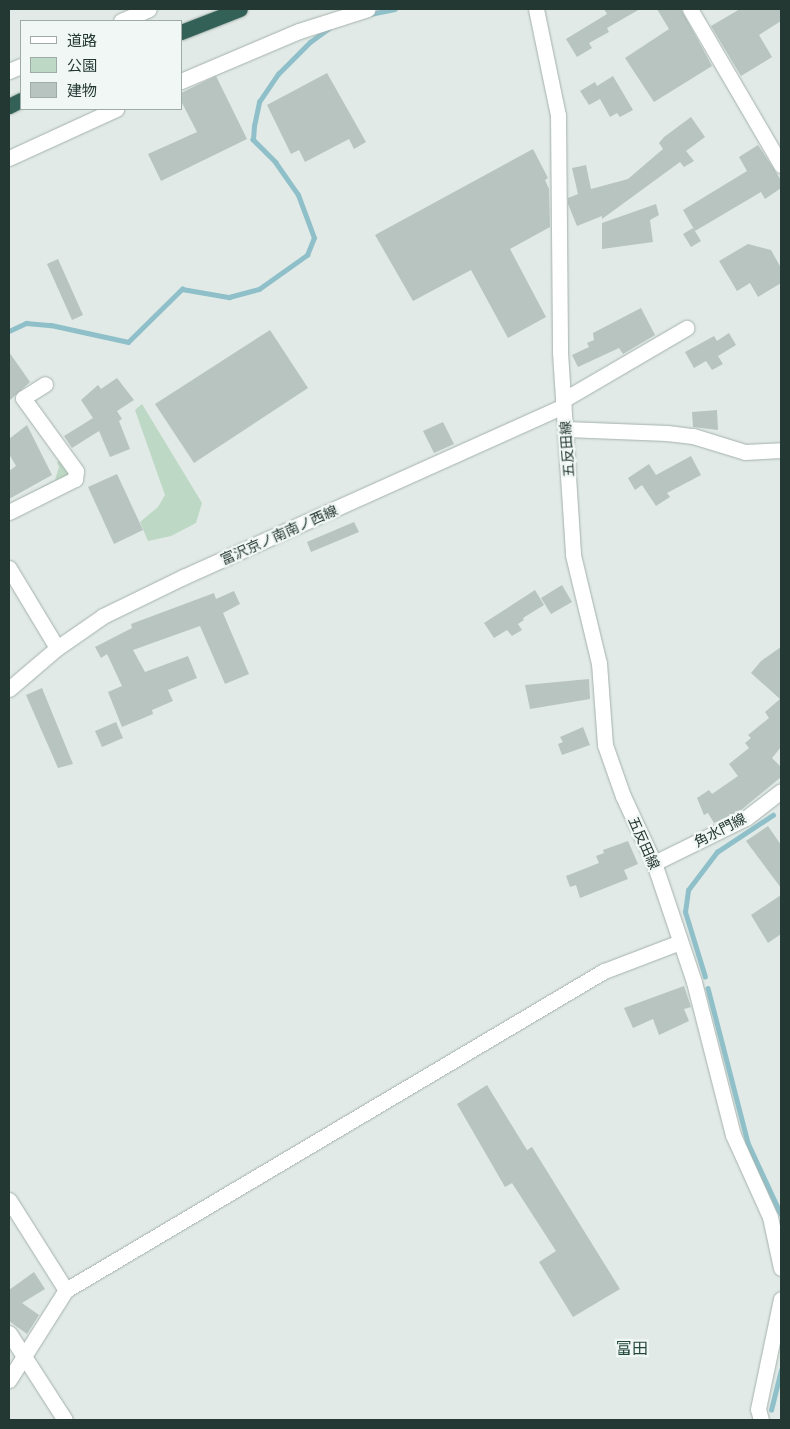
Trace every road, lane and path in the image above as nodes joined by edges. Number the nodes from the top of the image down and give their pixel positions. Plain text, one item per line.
1 (149, 9) edge
2 (240, 9) edge
3 (368, 9) edge
4 (536, 9) edge
5 (690, 9) edge
6 (123, 20) edge
7 (182, 32) edge
8 (182, 81) edge
9 (114, 110) edge
10 (9, 158) edge
11 (781, 165) edge
12 (686, 328) dead end
13 (45, 384) dead end
14 (563, 403) junction
15 (566, 429) junction
16 (781, 450) edge
17 (9, 512) edge
18 (9, 568) edge
19 (57, 648) junction
20 (9, 688) edge
21 (781, 791) edge
22 (654, 863) junction
23 (680, 942) junction
24 (9, 1200) edge
25 (781, 1262) edge
26 (66, 1290) junction
27 (781, 1299) edge
28 (9, 1333) edge
29 (25, 1356) junction
30 (9, 1380) edge
31 (65, 1420) edge
32 (761, 1420) edge

1 - 6 street
2 - 7 highway
3 - 8 street
4 - 14 street, 五反田線
5 - 11 street
9 - 10 street
12 - 14 street, 富沢京ノ南南ノ西線
13 - 17 street
14 - 15 street, 五反田線
14 - 19 street, 富沢京ノ南南ノ西線
15 - 16 street
15 - 22 street, 五反田線
18 - 19 street
19 - 20 street, 富沢京ノ南南ノ西線
21 - 22 street, 角水門線
22 - 23 street, 五反田線
23 - 25 street, 五反田線
23 - 26 street
24 - 26 street
26 - 29 street
27 - 32 street
28 - 29 street
29 - 30 street
29 - 31 street

